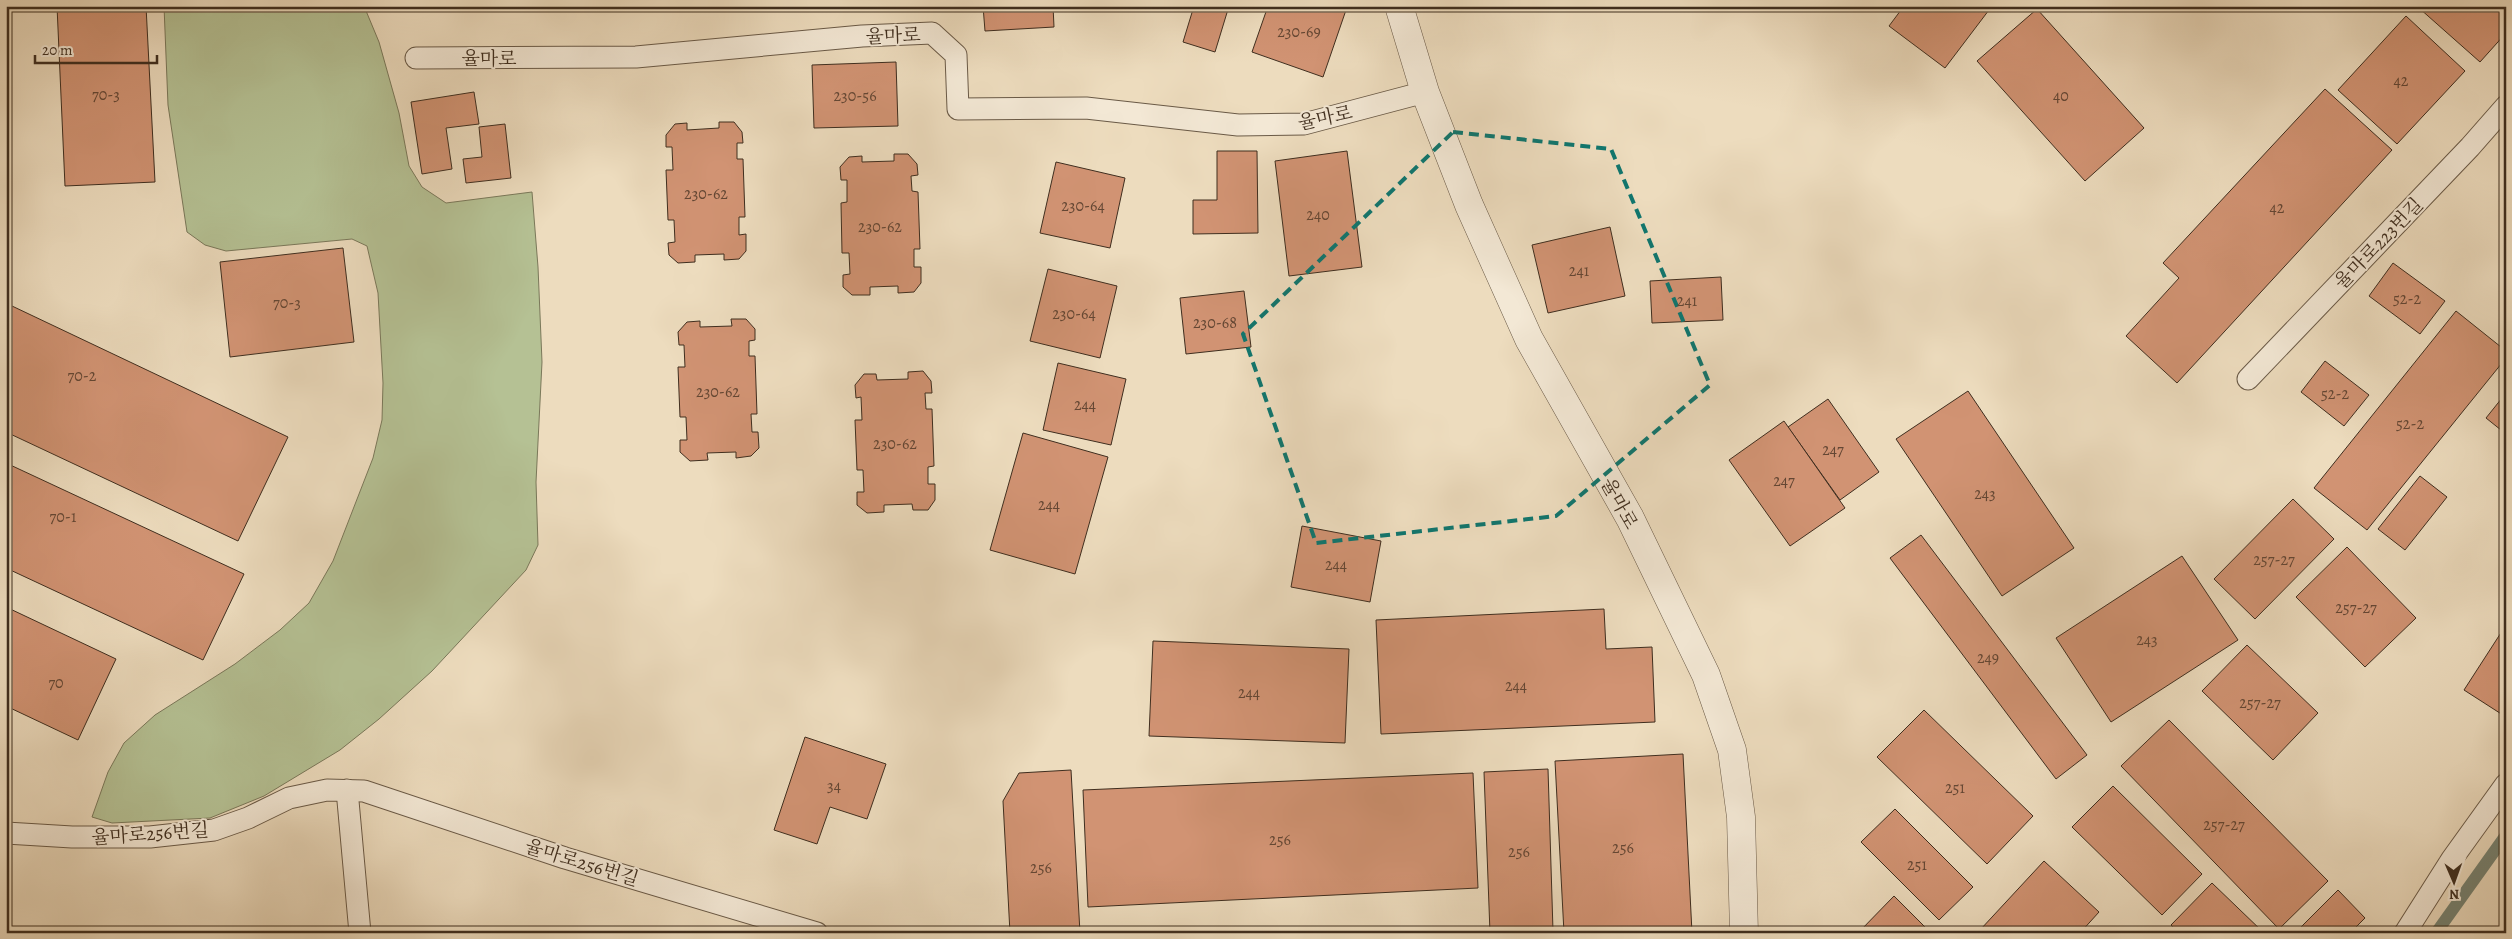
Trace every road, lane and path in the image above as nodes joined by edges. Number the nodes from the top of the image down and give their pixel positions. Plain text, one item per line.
1 (1399, 6) edge
2 (416, 58) dead end
3 (1425, 92) junction
4 (2506, 106) edge
5 (2248, 379) dead end
6 (2506, 784) edge
7 (347, 790) junction
8 (6, 833) edge
9 (360, 933) edge
10 (817, 933) edge
11 (1744, 933) edge
12 (2406, 933) edge

1 - 3 street, 율마로
2 - 3 lane, 율마로
3 - 11 street, 율마로
4 - 5 lane, 율마로223번길
6 - 12 lane
7 - 8 lane, 율마로256번길
7 - 9 lane
7 - 10 lane, 율마로256번길

